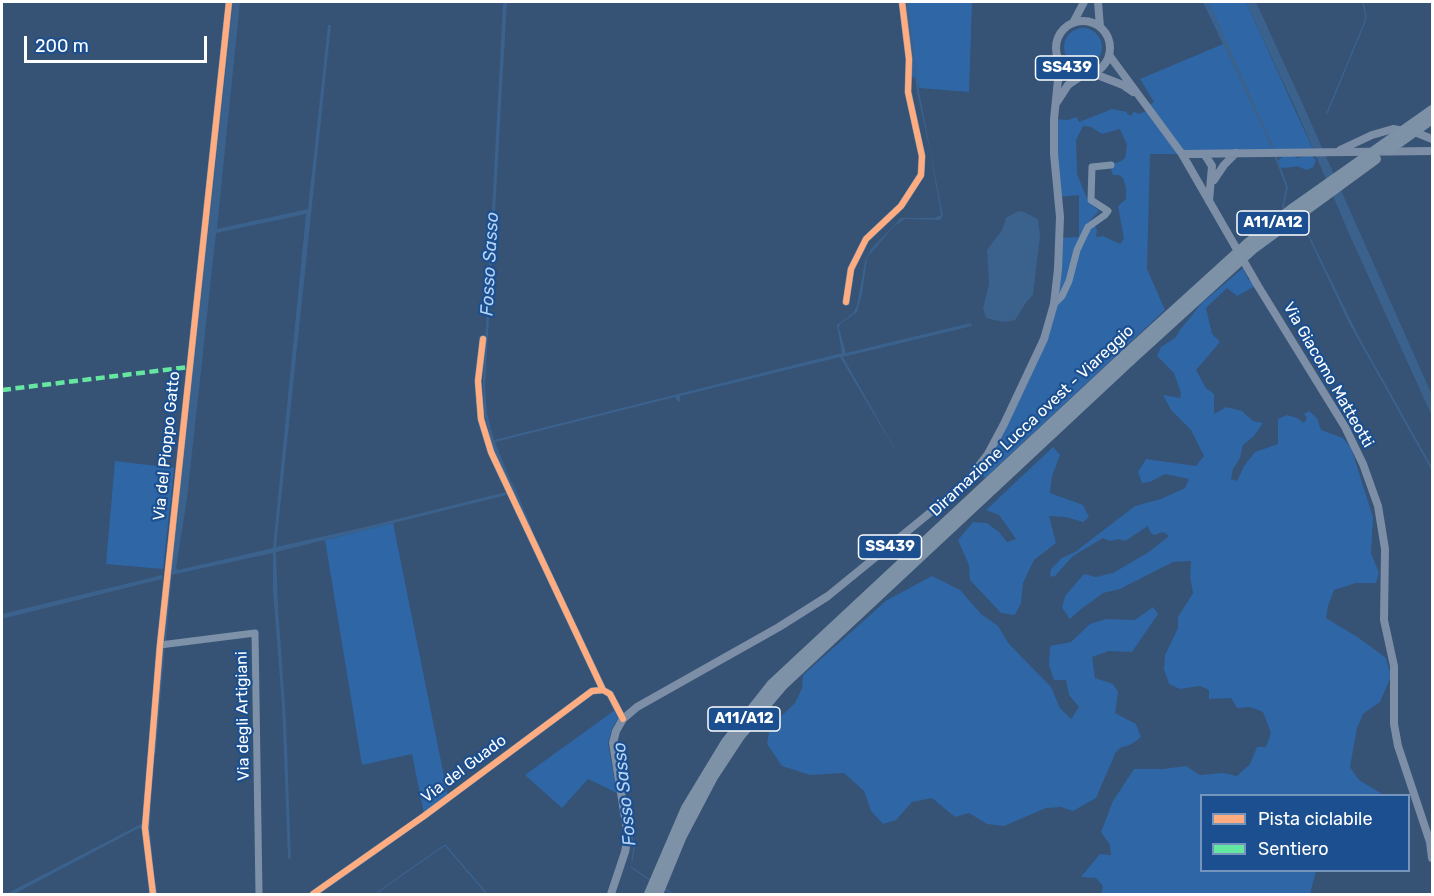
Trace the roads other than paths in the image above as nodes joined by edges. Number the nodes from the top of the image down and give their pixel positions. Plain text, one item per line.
1 (229, 2) edge
2 (902, 2) edge
3 (1084, 2) edge
4 (1098, 2) edge
5 (1073, 23) junction
6 (1100, 27) junction
7 (1109, 55) junction
8 (1060, 60) junction
9 (1088, 74) junction
10 (1143, 101) junction
11 (1055, 105) junction
12 (1432, 110) edge
13 (1432, 119) edge
14 (1432, 139) edge
15 (1432, 151) edge
16 (1236, 153) junction
17 (1333, 153) junction
18 (1182, 154) junction
19 (1205, 155) junction
20 (1111, 165) dead end
21 (1197, 177) junction
22 (1211, 186) junction
23 (1209, 202) junction
24 (846, 302) dead end
25 (1054, 304) junction
26 (483, 339) dead end
27 (1129, 357) junction
28 (164, 645) junction
29 (792, 669) junction
30 (603, 690) junction
31 (623, 719) junction
32 (709, 777) junction
33 (1432, 858) edge
34 (153, 894) edge
35 (259, 894) edge
36 (313, 894) edge
37 (611, 894) edge
38 (649, 894) edge
39 (658, 894) edge

1 - 28 street, Via del Pioppo Gatto
2 - 24 street
3 - 5 main road
4 - 6 main road
5 - 6 main road
5 - 8 main road, SS439
6 - 7 main road, SS439
7 - 9 main road, SS439
7 - 10 main road, SS439
8 - 9 main road, SS439
8 - 11 main road, SS439
9 - 10 main road, SS439
9 - 11 main road, SS439
10 - 18 main road, SS439
11 - 25 main road, SS439
12 - 27 highway, Diramazione Lucca ovest - Viareggio / A11/A12, bridge
13 - 27 highway, Diramazione Lucca ovest - Viareggio / A11/A12, bridge
14 - 17 main road
15 - 17 main road
16 - 17 main road
16 - 19 main road
16 - 22 main road
18 - 19 main road
18 - 21 main road, Via Giacomo Matteotti
19 - 21 main road
19 - 22 main road
20 - 25 street
21 - 23 main road, Via Giacomo Matteotti
22 - 23 main road
23 - 33 main road, Via Giacomo Matteotti
25 - 31 main road, SS439
26 - 30 street
27 - 29 highway, Diramazione Lucca ovest - Viareggio / A11/A12
27 - 29 highway, Diramazione Lucca ovest - Viareggio / A11/A12
28 - 34 street, Via del Pioppo Gatto
28 - 35 street, Via degli Artigiani
29 - 32 highway, Diramazione Lucca ovest - Viareggio / A11/A12
30 - 31 street
30 - 36 street, Via del Guado
31 - 37 main road
32 - 38 highway, Diramazione Lucca ovest - Viareggio / A11/A12
32 - 39 highway, Diramazione Lucca ovest - Viareggio / A11/A12

